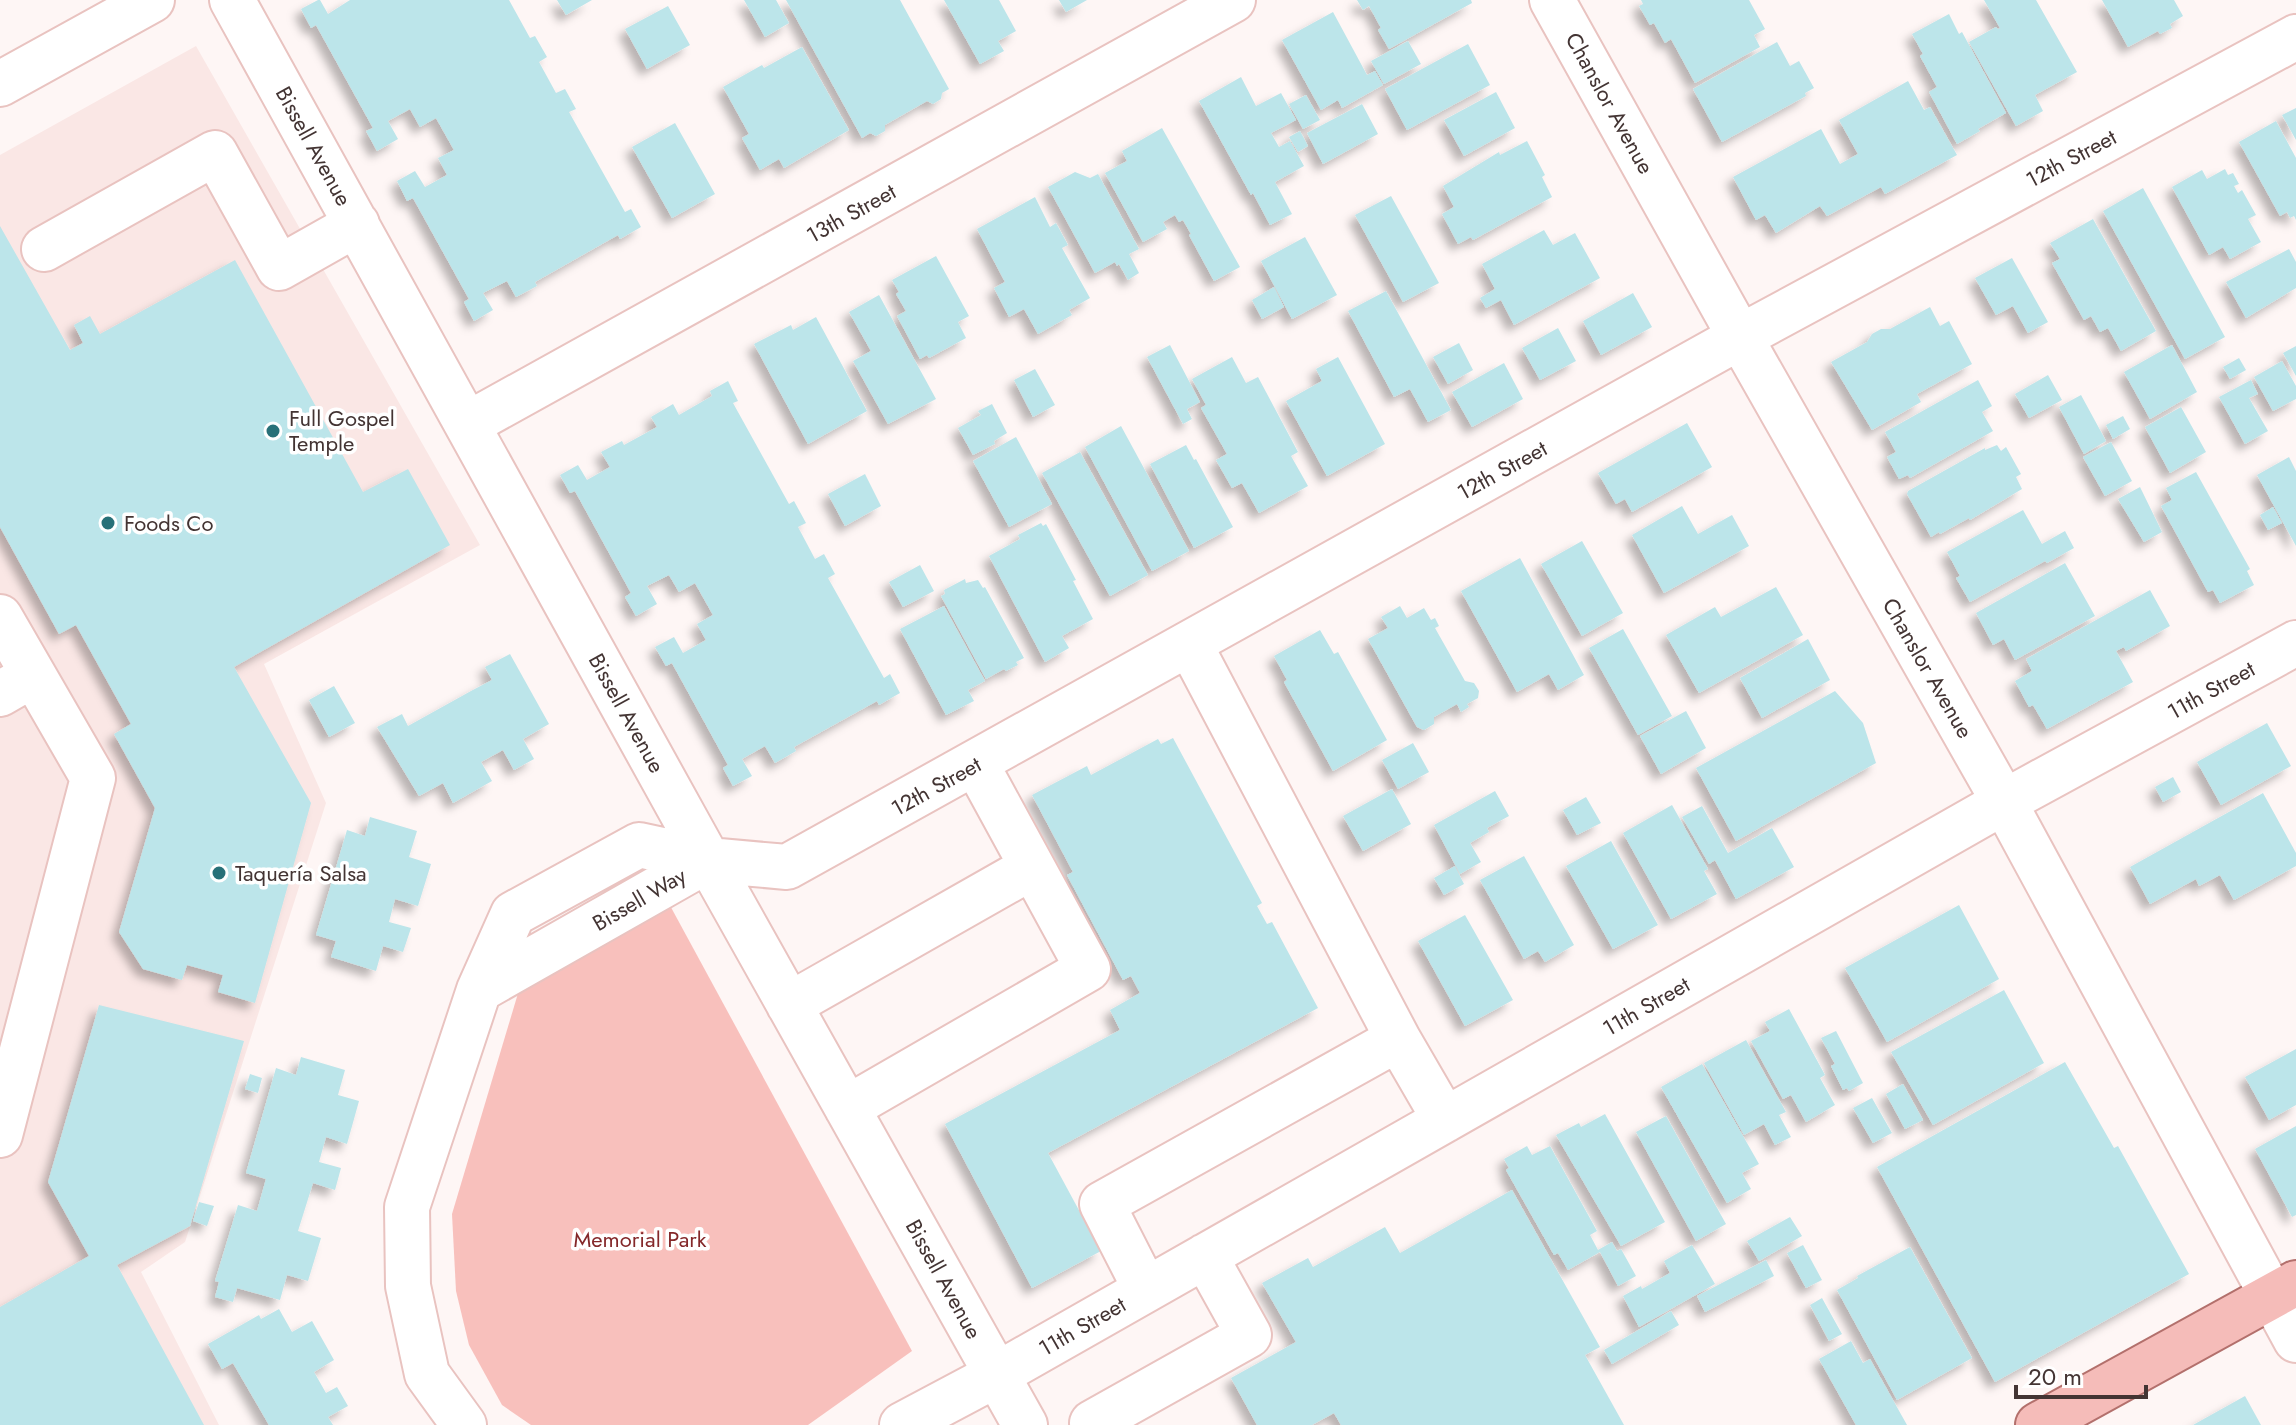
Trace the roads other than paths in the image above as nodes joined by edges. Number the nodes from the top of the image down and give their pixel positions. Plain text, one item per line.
1 (152, 0) edge
2 (232, 0) edge
3 (1233, 0) edge
4 (1552, 0) edge
5 (2293, 39) edge
6 (0, 84) edge
7 (357, 224) junction
8 (44, 249) dead end
9 (1740, 337) junction
10 (468, 424) junction
11 (0, 617) edge
12 (2296, 643) edge
13 (1190, 645) junction
14 (17, 685) edge
15 (976, 764) junction
16 (2004, 802) junction
17 (708, 860) junction
18 (1032, 867) junction
19 (789, 1005) junction
20 (1398, 1039) junction
21 (847, 1108) junction
22 (1445, 1120) junction
23 (0, 1135) edge
24 (1205, 1256) junction
25 (1146, 1290) junction
26 (2284, 1290) edge
27 (2296, 1340) edge
28 (998, 1374) junction
29 (1092, 1423) edge
30 (464, 1425) edge
31 (902, 1425) edge
32 (1025, 1425) edge
33 (2038, 1425) edge

1 - 6 street
2 - 7 street, Bissell Avenue
3 - 10 street, 13th Street
4 - 9 street, Chanslor Avenue
5 - 9 street, 12th Street
7 - 8 street
7 - 10 street, Bissell Avenue
9 - 13 street, 12th Street
9 - 16 street, Chanslor Avenue
10 - 17 street, Bissell Avenue
11 - 14 street
12 - 16 street, 11th Street
13 - 15 street, 12th Street
13 - 20 street
14 - 23 street
15 - 17 street, 12th Street
15 - 18 street
16 - 22 street, 11th Street
16 - 26 street, Chanslor Avenue
17 - 19 street, Bissell Avenue
17 - 30 street, Bissell Way
18 - 19 street
18 - 21 street
19 - 21 street, Bissell Avenue
20 - 22 street
20 - 25 street
21 - 28 street, Bissell Avenue
22 - 24 street, 11th Street
24 - 25 street, 11th Street
24 - 29 street
25 - 28 street, 11th Street
26 - 27 street, Chanslor Avenue
26 - 33 main road
28 - 31 street
28 - 32 street, Bissell Avenue

